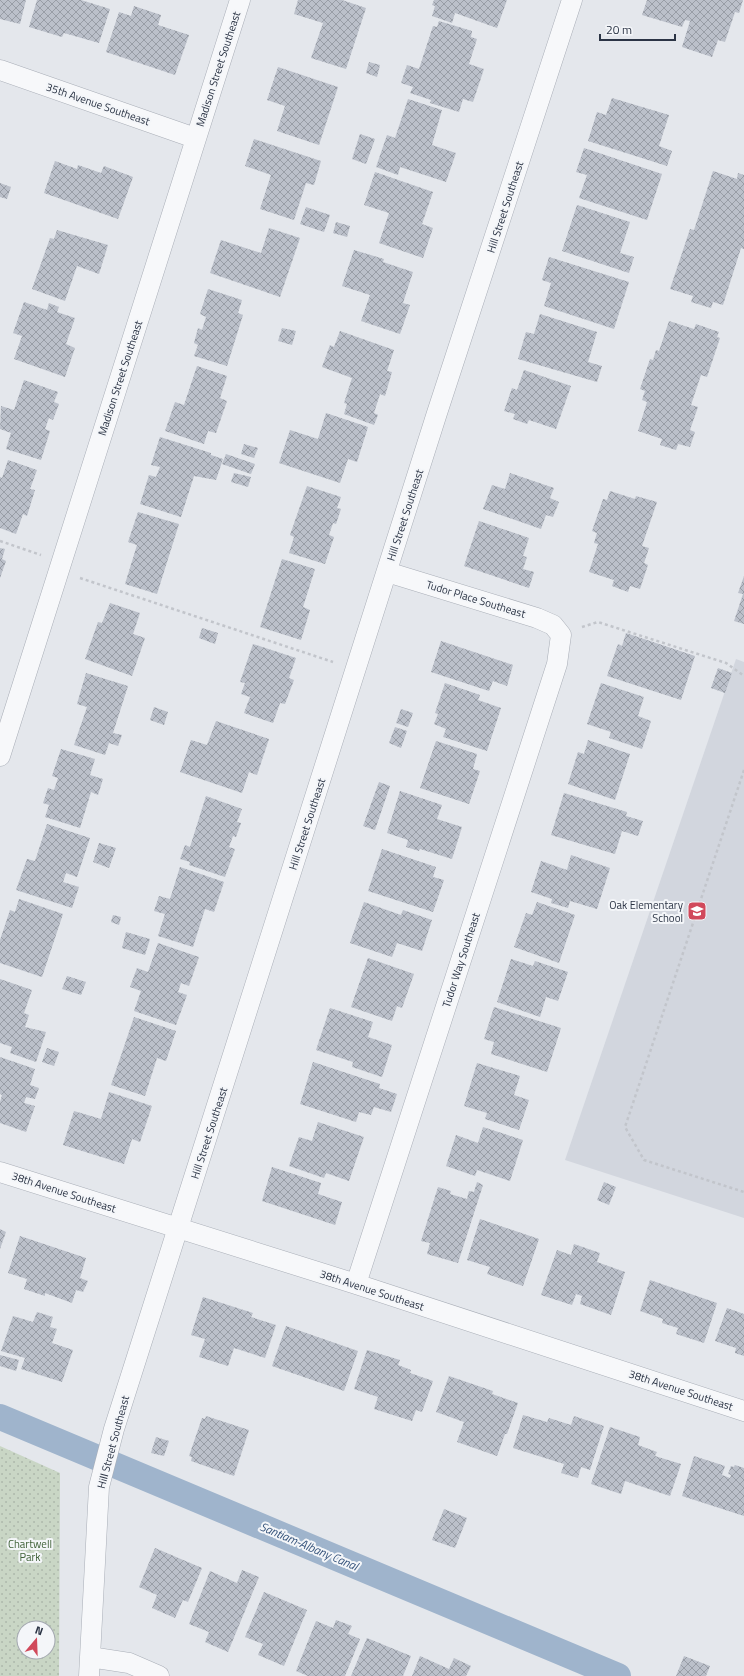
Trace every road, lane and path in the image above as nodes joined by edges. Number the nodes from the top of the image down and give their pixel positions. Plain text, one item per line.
1 (240, 0) edge
2 (572, 0) edge
3 (0, 70) edge
4 (195, 138) junction
5 (0, 541) edge
6 (60, 566) junction
7 (387, 572) junction
8 (560, 635) junction
9 (356, 669) junction
10 (744, 676) edge
11 (0, 756) edge
12 (744, 770) edge
13 (0, 1172) edge
14 (744, 1192) edge
15 (178, 1229) junction
16 (356, 1284) junction
17 (744, 1411) edge
18 (90, 1667) edge
19 (159, 1676) edge

1 - 4 street, Madison Street Southeast
2 - 7 street, Hill Street Southeast
3 - 4 street, 35th Avenue Southeast
4 - 6 street, Madison Street Southeast
5 - 6 path
6 - 9 path
6 - 11 street, Madison Street Southeast
7 - 8 street, Tudor Place Southeast
7 - 9 street, Hill Street Southeast
8 - 10 path
8 - 16 street, Tudor Way Southeast
9 - 15 street, Hill Street Southeast
12 - 14 path
13 - 15 street, 38th Avenue Southeast
15 - 16 street, 38th Avenue Southeast
15 - 18 street, Hill Street Southeast
16 - 17 street, 38th Avenue Southeast
18 - 19 street

